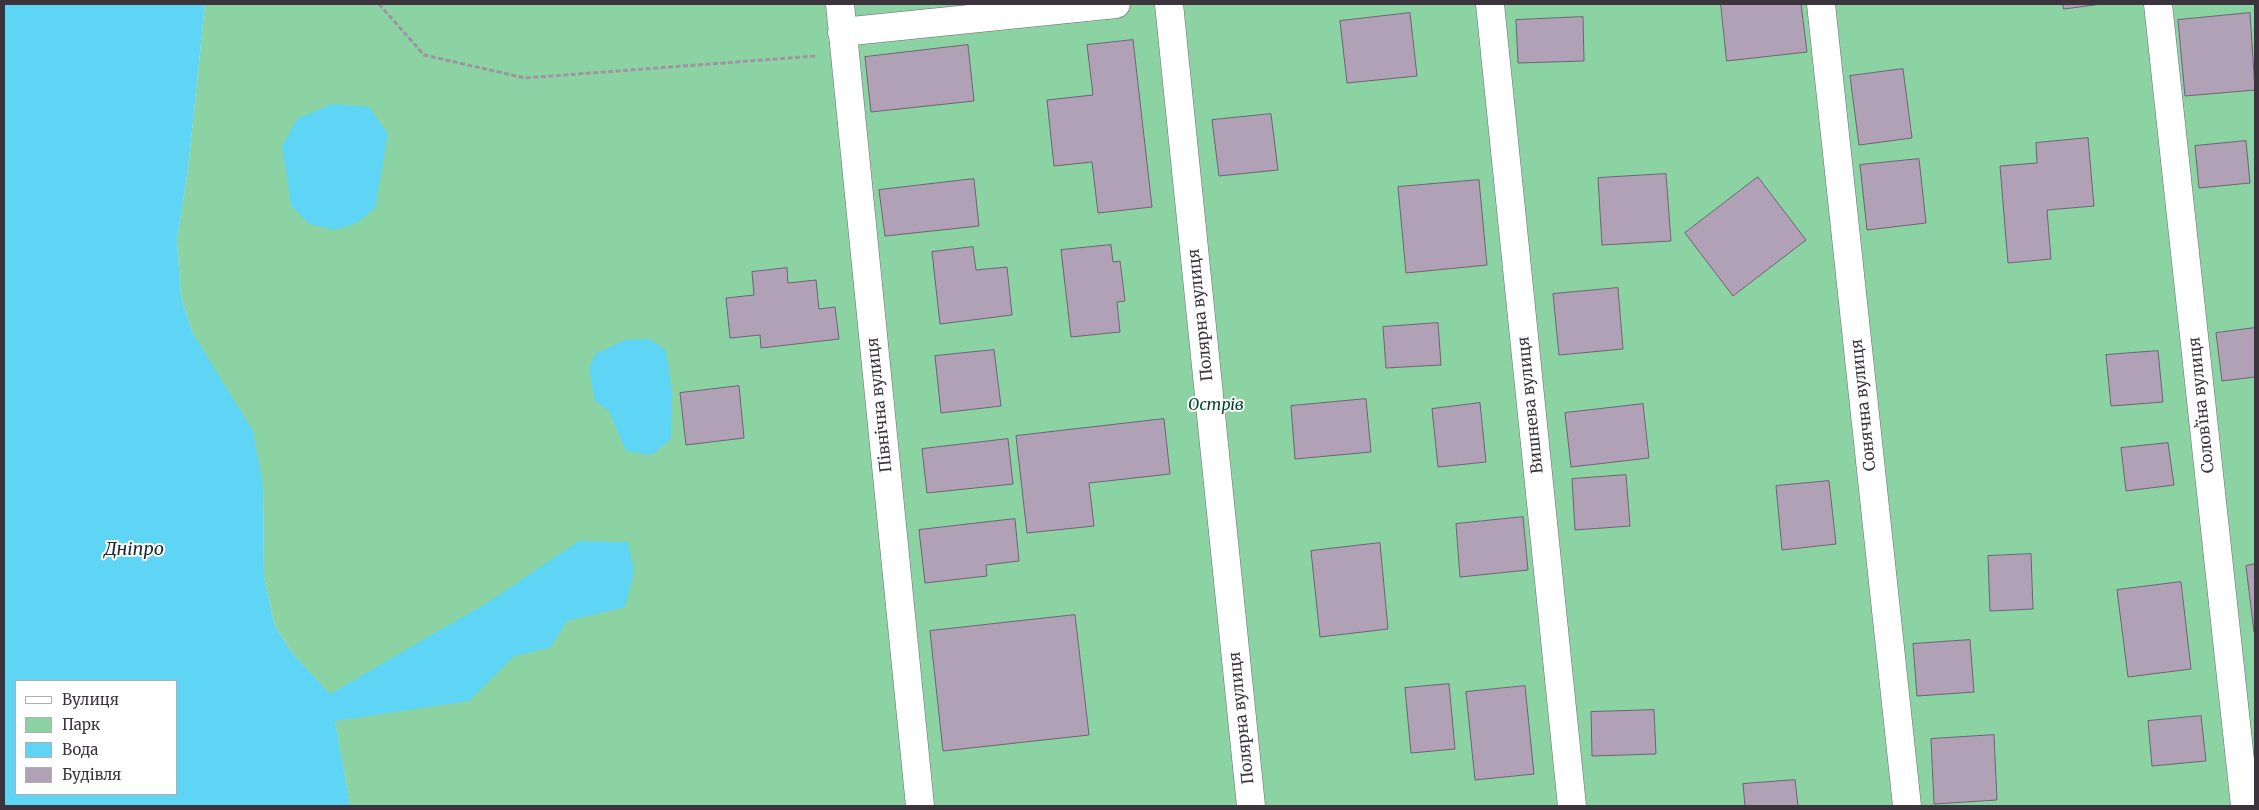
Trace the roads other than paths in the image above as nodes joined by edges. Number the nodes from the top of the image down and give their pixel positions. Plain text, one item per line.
1 (840, 4) edge
2 (1116, 4) edge
3 (1169, 4) edge
4 (1490, 4) edge
5 (1821, 4) edge
6 (2158, 4) edge
7 (844, 43) junction
8 (920, 806) edge
9 (1251, 806) edge
10 (1572, 806) edge
11 (1907, 806) edge
12 (2245, 806) edge

1 - 7 street, Північна вулиця
2 - 7 street
3 - 9 street, Полярна вулиця
4 - 10 street, Вишнева вулиця
5 - 11 street, Сонячна вулиця
6 - 12 street, Соловʼїна вулиця
7 - 8 street, Північна вулиця

